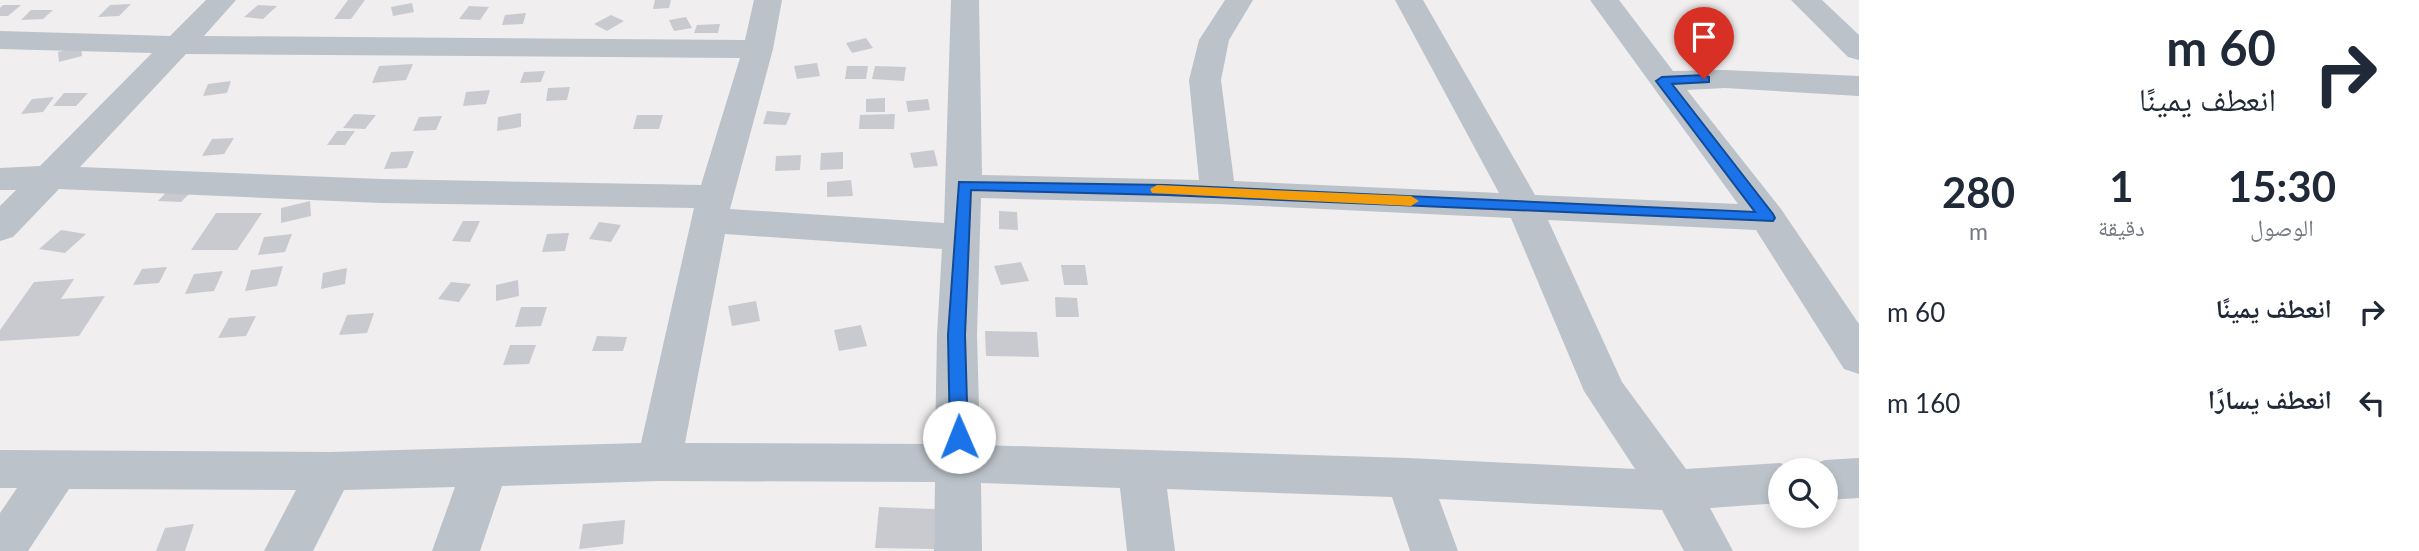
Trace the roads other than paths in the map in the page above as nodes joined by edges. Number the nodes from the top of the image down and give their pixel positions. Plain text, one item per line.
1 (222, 0) edge
2 (768, 0) edge
3 (965, 0) edge
4 (1238, 0) edge
5 (1409, 0) edge
6 (1604, 0) edge
7 (1805, 0) edge
8 (0, 40) edge
9 (176, 46) junction
10 (758, 49) junction
11 (1859, 51) edge
12 (1662, 81) junction
13 (1859, 86) edge
14 (48, 177) junction
15 (0, 179) edge
16 (964, 186) junction
17 (1218, 192) junction
18 (1524, 206) junction
19 (713, 209) junction
20 (1768, 218) junction
21 (0, 228) edge
22 (962, 237) junction
23 (1859, 358) edge
24 (659, 462) junction
25 (960, 463) junction
26 (485, 468) junction
27 (0, 469) edge
28 (1140, 469) junction
29 (56, 470) junction
30 (331, 471) junction
31 (1408, 478) junction
32 (1859, 478) edge
33 (1838, 479) edge
34 (1768, 484) edge
35 (1675, 490) junction
36 (1, 551) edge
37 (288, 551) edge
38 (456, 551) edge
39 (958, 551) edge
40 (1152, 551) edge
41 (1434, 551) edge
42 (1709, 551) edge

1 - 9 street
2 - 10 street
3 - 16 street
4 - 17 street
5 - 18 street
6 - 12 street
7 - 11 street
8 - 9 street
9 - 10 street
9 - 14 street
10 - 19 street
12 - 13 street
12 - 20 street
14 - 15 street
14 - 19 street
14 - 21 street
16 - 17 street
16 - 22 street
17 - 18 street
18 - 20 street
18 - 35 street
19 - 22 street
19 - 24 street
20 - 23 street
22 - 25 street
24 - 25 street
24 - 26 street
25 - 28 street
25 - 39 street
26 - 30 street
26 - 38 street
27 - 29 street
28 - 31 street
28 - 40 street
29 - 30 street
29 - 36 street
30 - 37 street
31 - 35 street
31 - 41 street
32 - 33 street
34 - 35 street
35 - 42 street

